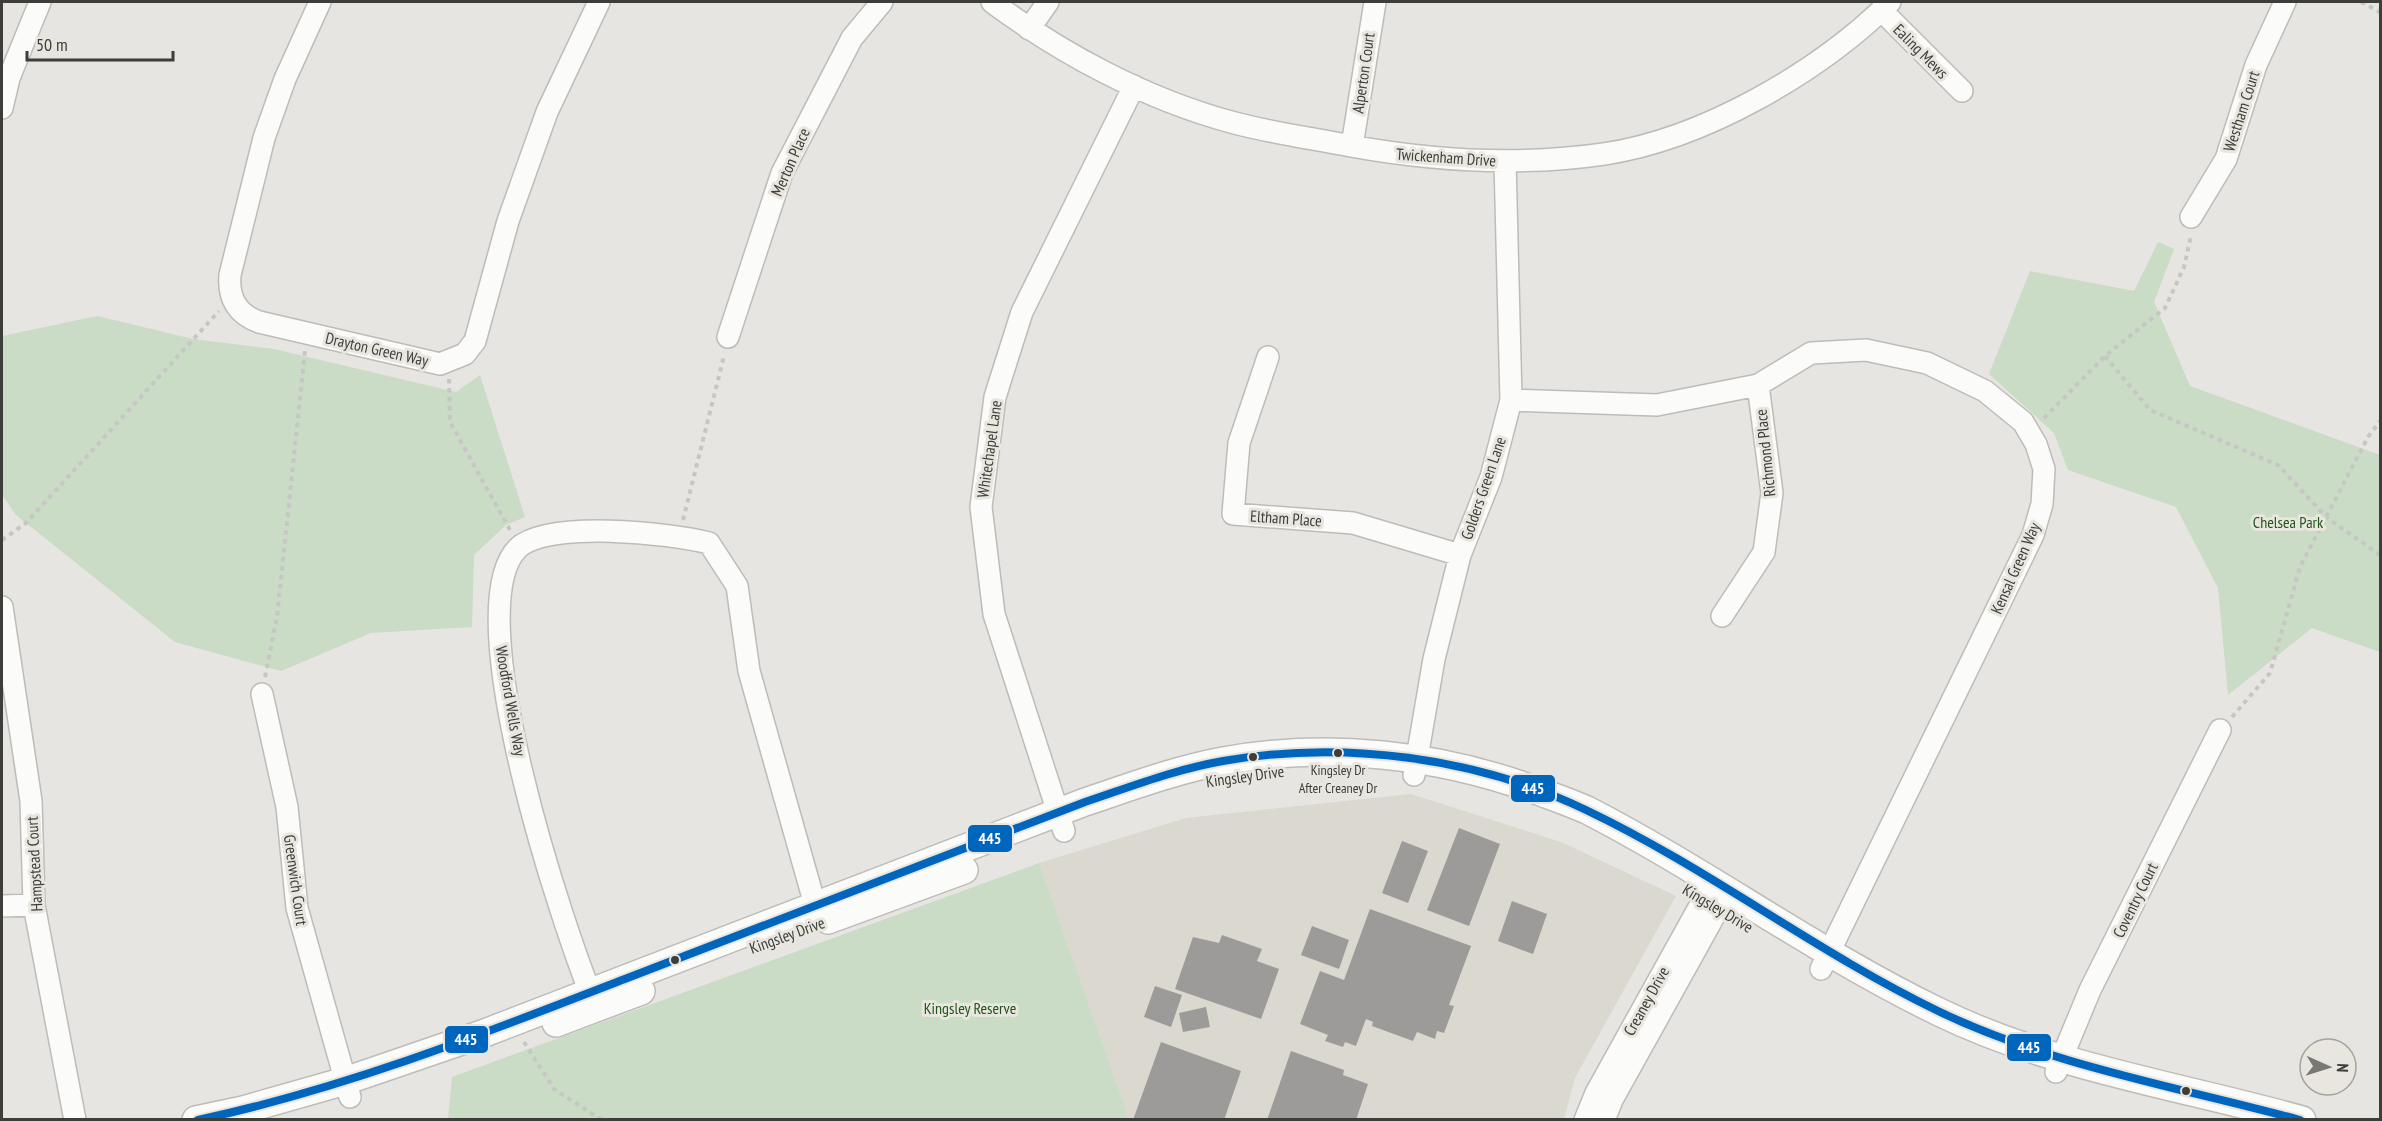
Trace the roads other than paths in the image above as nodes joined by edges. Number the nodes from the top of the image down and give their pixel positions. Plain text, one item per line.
1 (40, 2) edge
2 (320, 2) edge
3 (599, 2) edge
4 (882, 2) edge
5 (992, 2) edge
6 (1048, 2) edge
7 (1375, 2) edge
8 (2285, 2) edge
9 (1886, 6) edge
10 (1029, 29) junction
11 (1134, 86) junction
12 (1962, 91) dead end
13 (2, 108) edge
14 (1352, 146) junction
15 (1505, 161) junction
16 (2192, 226) road end
17 (728, 337) road end
18 (1268, 357) dead end
19 (1758, 385) junction
20 (1511, 400) junction
21 (1460, 555) junction
22 (2, 607) edge
23 (1722, 616) dead end
24 (262, 694) road end
25 (2220, 730) road end
26 (1416, 767) junction
27 (1061, 822) junction
28 (1715, 896) junction
29 (33, 905) junction
30 (2, 906) edge
31 (818, 914) junction
32 (1826, 961) junction
33 (593, 1000) junction
34 (2060, 1065) junction
35 (348, 1089) junction
36 (75, 1119) edge
37 (196, 1119) edge
38 (273, 1119) edge
39 (1585, 1119) edge
40 (1604, 1119) edge
41 (2236, 1119) edge
42 (2302, 1119) edge

1 - 13 street
2 - 3 street, Drayton Green Way
4 - 17 street, Merton Place
5 - 10 street, Twickenham Drive
6 - 10 street
7 - 14 street, Alperton Court
8 - 16 street, Westham Court
9 - 12 street, Ealing Mews
9 - 15 street, Twickenham Drive
10 - 11 street, Twickenham Drive
11 - 14 street, Twickenham Drive
11 - 27 street, Whitechapel Lane
14 - 15 street, Twickenham Drive
15 - 20 street, Golders Green Lane
18 - 21 street, Eltham Place
19 - 20 street, Kensal Green Way
19 - 23 street, Richmond Place
19 - 32 street, Kensal Green Way
20 - 21 street, Golders Green Lane
21 - 26 street, Golders Green Lane
22 - 29 street, Hampstead Court
24 - 35 street, Greenwich Court
25 - 34 street, Coventry Court
26 - 27 main road, Kingsley Drive
26 - 28 main road, Kingsley Drive
27 - 31 main road, Kingsley Drive
28 - 32 main road, Kingsley Drive
28 - 39 street, Creaney Drive
28 - 40 street, Creaney Drive
29 - 30 street
29 - 36 street, Hampstead Court
31 - 33 main road, Kingsley Drive
31 - 33 street, Woodford Wells Way
32 - 34 main road, Kingsley Drive
33 - 35 main road, Kingsley Drive
34 - 41 main road, Kingsley Drive
34 - 42 main road, Kingsley Drive
35 - 37 main road, Kingsley Drive
35 - 38 main road, Kingsley Drive

